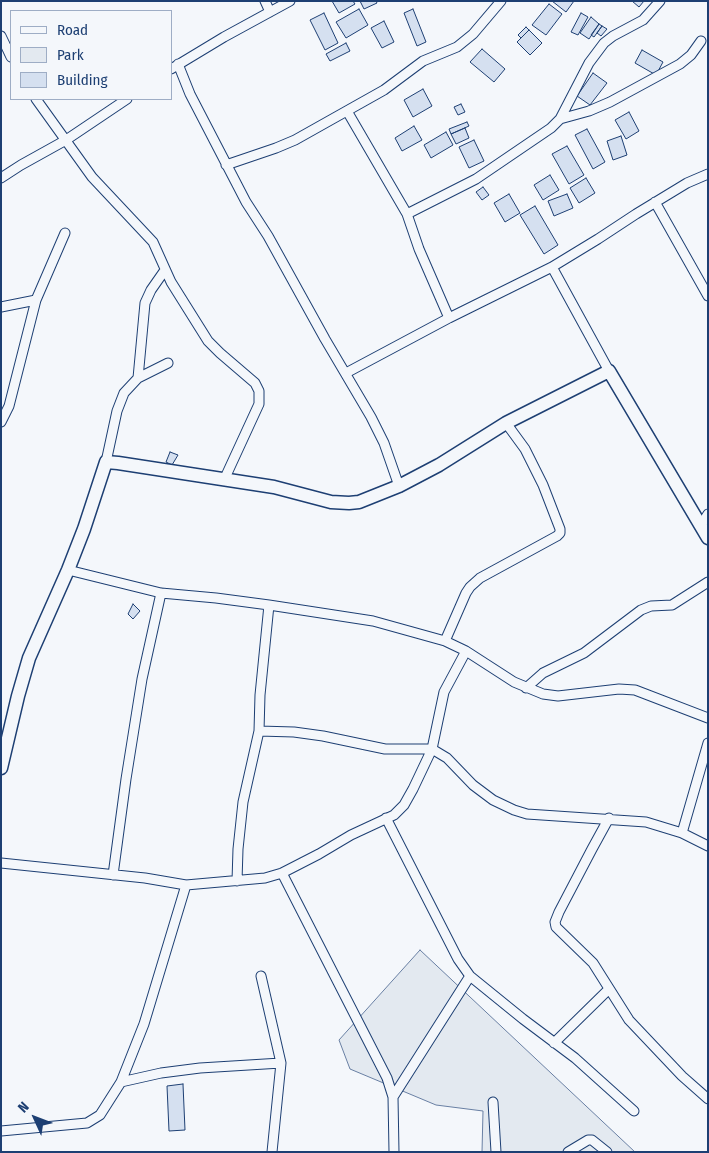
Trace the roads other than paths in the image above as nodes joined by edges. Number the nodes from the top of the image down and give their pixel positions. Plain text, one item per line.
1 (265, 1) edge
2 (290, 1) edge
3 (501, 1) edge
4 (660, 1) edge
5 (270, 12) junction
6 (1, 36) edge
7 (701, 41) dead end
8 (10, 54) edge
9 (175, 67) edge
10 (37, 100) edge
11 (126, 100) edge
12 (346, 111) junction
13 (560, 119) junction
14 (66, 140) junction
15 (226, 164) junction
16 (708, 174) edge
17 (1, 178) edge
18 (655, 202) junction
19 (407, 214) junction
20 (65, 233) dead end
21 (552, 267) junction
22 (166, 270) junction
23 (708, 296) edge
24 (36, 300) junction
25 (1, 306) edge
26 (449, 318) junction
27 (168, 363) dead end
28 (609, 371) junction
29 (346, 373) junction
30 (138, 378) junction
31 (1, 422) edge
32 (506, 422) junction
33 (106, 462) junction
34 (224, 480) junction
35 (399, 486) junction
36 (708, 514) edge
37 (701, 525) junction
38 (708, 538) edge
39 (68, 570) junction
40 (708, 582) edge
41 (162, 593) junction
42 (269, 604) junction
43 (445, 641) junction
44 (466, 651) junction
45 (526, 688) junction
46 (708, 718) edge
47 (259, 730) junction
48 (708, 743) edge
49 (432, 749) junction
50 (2, 763) edge
51 (1, 768) edge
52 (386, 818) junction
53 (610, 818) junction
54 (682, 833) junction
55 (708, 846) edge
56 (1, 863) edge
57 (282, 873) junction
58 (113, 875) junction
59 (237, 881) junction
60 (186, 885) junction
61 (261, 976) dead end
62 (470, 976) junction
63 (609, 989) junction
64 (554, 1043) junction
65 (281, 1064) junction
66 (121, 1082) junction
67 (393, 1097) junction
68 (708, 1099) edge
69 (493, 1102) dead end
70 (634, 1111) dead end
71 (1, 1131) edge
72 (272, 1152) edge
73 (394, 1152) edge
74 (496, 1152) edge
75 (568, 1152) edge
76 (607, 1152) edge

1 - 5 street
2 - 5 street
3 - 12 street
4 - 13 street
5 - 9 street
6 - 8 street
7 - 13 street
9 - 15 street
10 - 14 street
11 - 14 street
12 - 15 street
12 - 19 street
13 - 19 street
14 - 17 street
14 - 22 street
15 - 29 street
16 - 18 street
18 - 21 street
18 - 23 street
19 - 26 street
20 - 24 street
21 - 26 street
21 - 28 street
22 - 30 street
22 - 34 street
24 - 25 street
24 - 31 street
26 - 29 street
27 - 30 street
28 - 32 street
28 - 37 street
29 - 35 street
30 - 33 street
32 - 35 street
32 - 43 street
33 - 34 street
33 - 39 street
34 - 35 street
36 - 37 street
37 - 38 street
39 - 41 street
39 - 50 street
40 - 45 street
41 - 42 street
41 - 58 street
42 - 43 street
42 - 47 street
43 - 44 street
44 - 45 street
44 - 49 street
45 - 46 street
47 - 49 street
47 - 59 street
48 - 54 street
49 - 52 street
49 - 53 street
50 - 51 street
52 - 57 street
52 - 62 street
53 - 54 street
53 - 63 street
54 - 55 street
56 - 58 street
57 - 59 street
57 - 67 street
58 - 60 street
59 - 60 street
60 - 66 street
61 - 65 street
62 - 64 street
62 - 67 street
63 - 64 street
63 - 68 street
64 - 70 street
65 - 66 street
65 - 72 street
66 - 71 street
67 - 73 street
69 - 74 street
75 - 76 street

